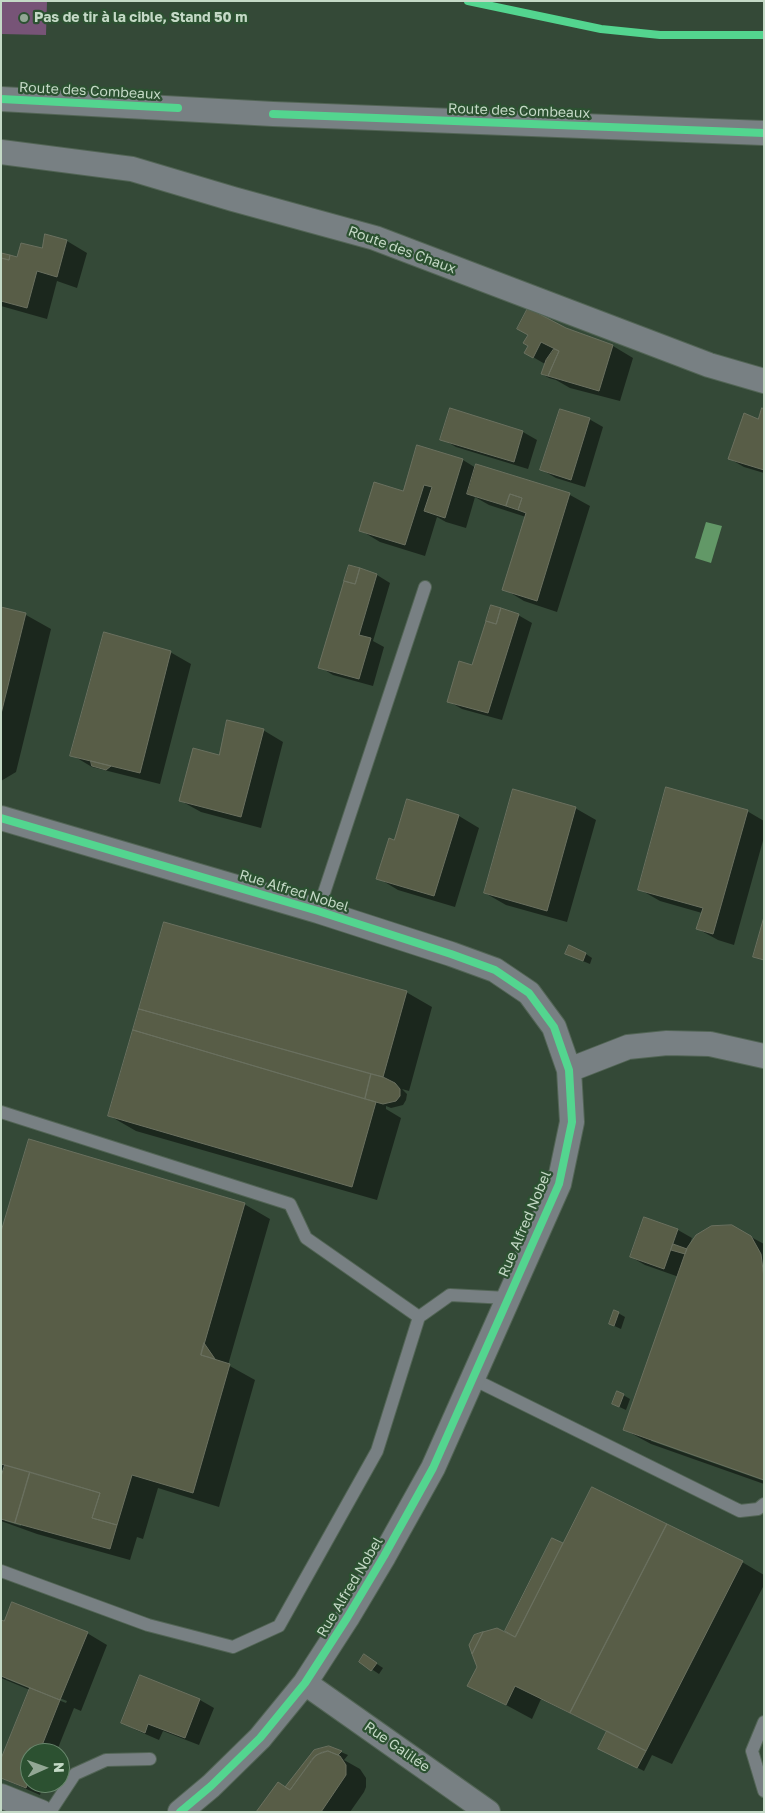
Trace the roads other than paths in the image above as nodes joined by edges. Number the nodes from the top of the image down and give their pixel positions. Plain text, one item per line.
1 (1, 99) edge
2 (764, 133) edge
3 (1, 152) edge
4 (764, 381) edge
5 (425, 587) dead end
6 (1, 818) edge
7 (318, 911) junction
8 (764, 1056) edge
9 (569, 1070) junction
10 (1, 1112) edge
11 (507, 1298) junction
12 (419, 1317) junction
13 (473, 1379) junction
14 (764, 1504) edge
15 (1, 1571) edge
16 (305, 1683) junction
17 (764, 1722) edge
18 (150, 1759) dead end
19 (764, 1791) edge
20 (1, 1796) edge
21 (41, 1812) edge
22 (50, 1812) edge
23 (180, 1812) edge
24 (488, 1812) edge

1 - 2 street, Route des Combeaux
3 - 4 street, Route des Chaux
5 - 7 lane
6 - 7 street, Rue Alfred Nobel
7 - 9 street, Rue Alfred Nobel
8 - 9 street
9 - 11 street, Rue Alfred Nobel
10 - 12 lane
11 - 12 lane
11 - 13 street, Rue Alfred Nobel
12 - 15 lane
13 - 14 lane
13 - 16 street, Rue Alfred Nobel
16 - 23 street, Rue Alfred Nobel
16 - 24 street, Rue Galilée
17 - 19 lane
18 - 22 lane
20 - 21 street

